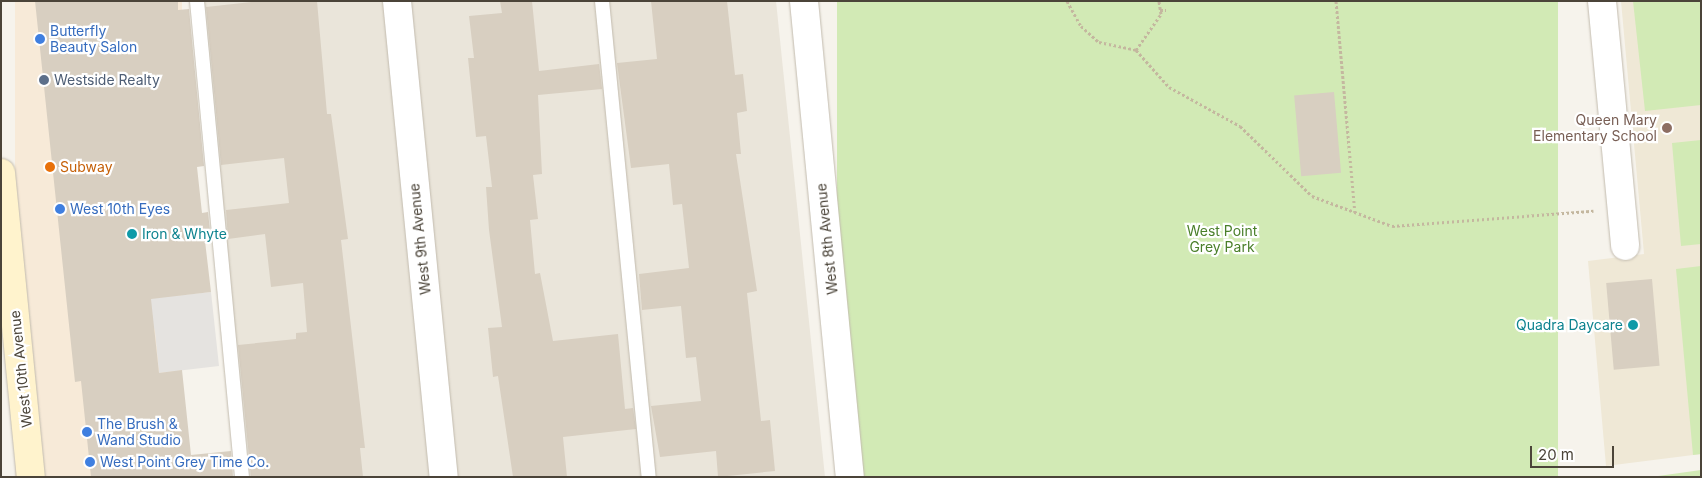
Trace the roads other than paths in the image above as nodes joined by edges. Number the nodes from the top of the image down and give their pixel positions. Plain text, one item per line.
1 (197, 1) edge
2 (397, 1) edge
3 (602, 1) edge
4 (804, 1) edge
5 (1602, 1) edge
6 (1, 172) edge
7 (1626, 246) dead end
8 (31, 477) edge
9 (242, 477) edge
10 (444, 477) edge
11 (648, 477) edge
12 (850, 477) edge

1 - 9 lane
2 - 10 street, West 9th Avenue
3 - 11 lane
4 - 12 street, West 8th Avenue
5 - 7 street
6 - 8 main road, West 10th Avenue

